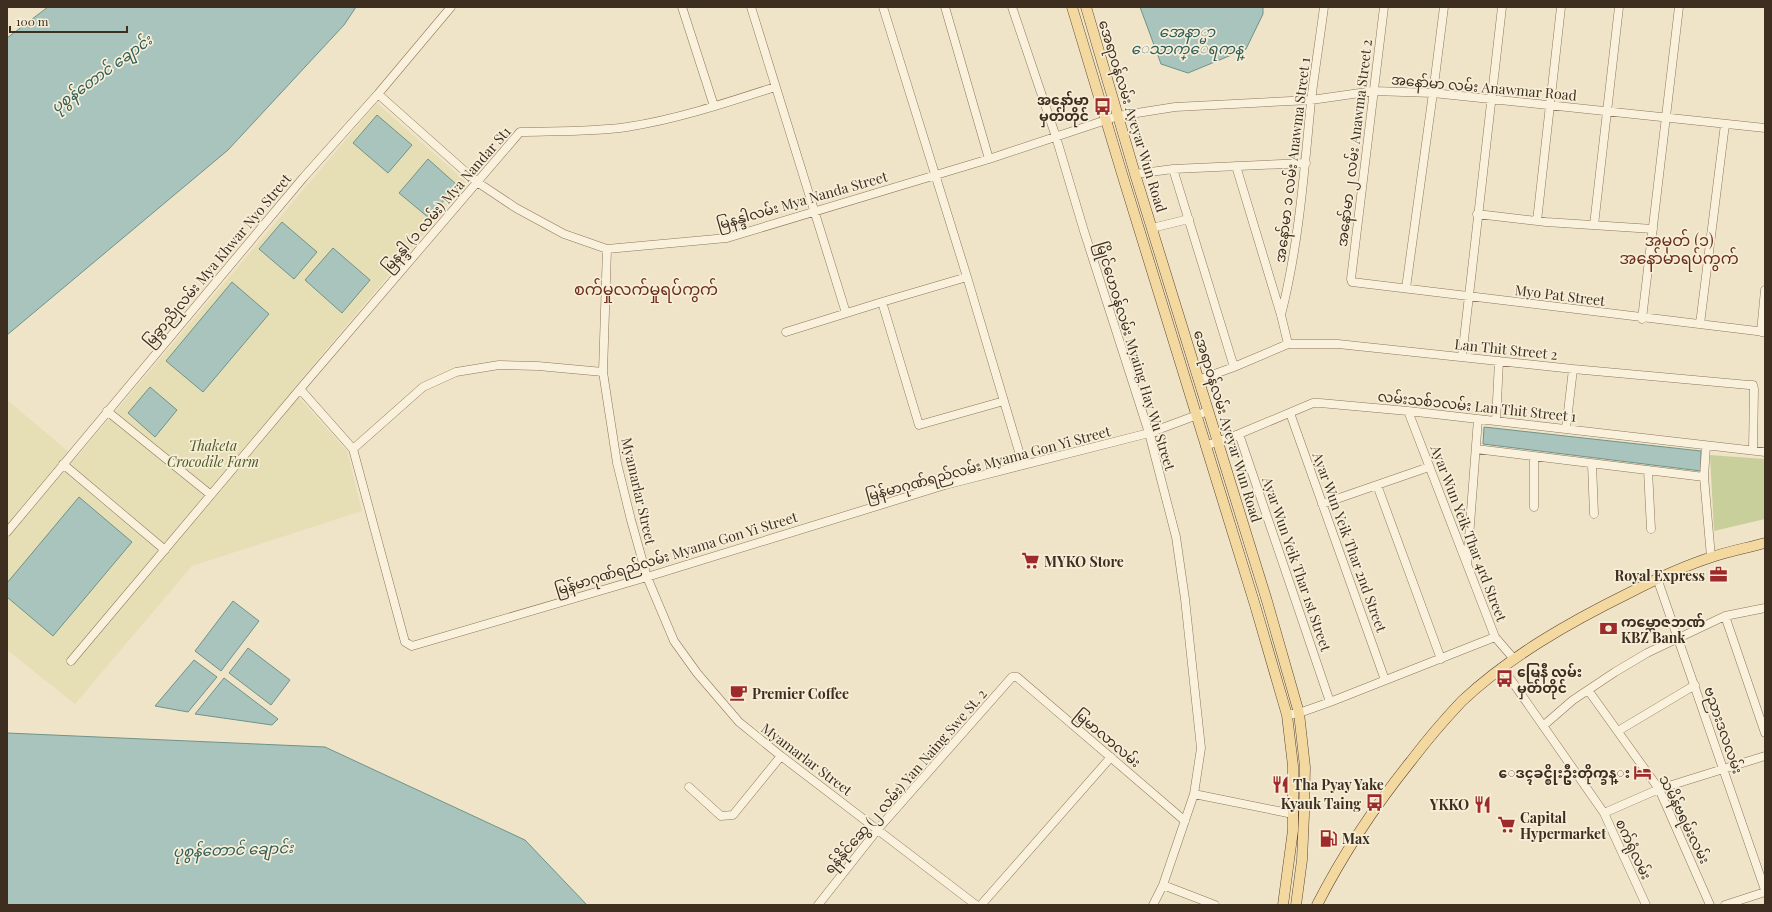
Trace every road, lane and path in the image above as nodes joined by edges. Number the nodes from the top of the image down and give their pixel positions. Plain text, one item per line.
1 (451, 7) edge
2 (682, 7) edge
3 (751, 7) edge
4 (883, 7) edge
5 (945, 7) edge
6 (1012, 7) edge
7 (1072, 7) edge
8 (1086, 7) edge
9 (1324, 7) edge
10 (1384, 7) edge
11 (1444, 7) edge
12 (1502, 7) edge
13 (1561, 7) edge
14 (1619, 7) edge
15 (1679, 7) edge
16 (775, 87) junction
17 (1374, 91) junction
18 (1433, 93) junction
19 (378, 94) junction
20 (1312, 100) junction
21 (1492, 100) junction
22 (714, 106) junction
23 (1550, 106) junction
24 (1606, 112) junction
25 (1118, 116) junction
26 (1666, 118) junction
27 (1106, 119) junction
28 (1725, 124) junction
29 (1765, 128) edge
30 (1056, 137) junction
31 (988, 160) junction
32 (1306, 163) junction
33 (1236, 166) junction
34 (1173, 169) junction
35 (1135, 174) junction
36 (935, 175) junction
37 (477, 182) junction
38 (815, 211) junction
39 (1477, 214) junction
40 (1188, 219) junction
41 (1537, 221) junction
42 (1594, 225) junction
43 (1152, 228) junction
44 (1653, 229) junction
45 (607, 249) junction
46 (967, 277) junction
47 (1352, 282) joint
48 (1406, 288) junction
49 (1765, 290) edge
50 (1468, 296) junction
51 (882, 302) junction
52 (846, 313) junction
53 (1281, 315) junction
54 (1642, 318) junction
55 (1700, 324) junction
56 (786, 332) dead end
57 (1763, 332) edge
58 (1288, 344) junction
59 (1462, 357) junction
60 (1499, 362) junction
61 (1234, 367) junction
62 (1573, 369) junction
63 (603, 372) junction
64 (1198, 380) junction
65 (300, 389) junction
66 (1004, 401) junction
67 (107, 411) junction
68 (1208, 411) junction
69 (1408, 411) junction
70 (1290, 413) junction
71 (1196, 414) junction
72 (1478, 419) junction
73 (1496, 421) junction
74 (1566, 429) junction
75 (1149, 433) junction
76 (1239, 434) junction
77 (1217, 441) junction
78 (1205, 446) junction
79 (1706, 446) junction
80 (353, 448) junction
81 (1476, 449) junction
82 (1753, 450) junction
83 (1765, 452) edge
84 (1534, 457) junction
85 (63, 464) junction
86 (1592, 464) junction
87 (1023, 465) junction
88 (1429, 467) junction
89 (1648, 470) junction
90 (1704, 477) junction
91 (1377, 484) junction
92 (211, 495) junction
93 (1322, 504) junction
94 (1534, 507) dead end
95 (1594, 514) dead end
96 (1651, 529) dead end
97 (7, 532) edge
98 (1765, 543) edge
99 (165, 550) junction
100 (1712, 557) junction
101 (1467, 566) junction
102 (647, 577) junction
103 (1657, 578) junction
104 (1765, 608) edge
105 (1725, 616) junction
106 (1495, 637) junction
107 (1678, 639) junction
108 (1514, 658) junction
109 (1441, 659) junction
110 (71, 662) dead end
111 (1502, 667) junction
112 (1014, 677) joint
113 (1385, 680) junction
114 (1694, 685) junction
115 (1588, 690) junction
116 (1330, 702) junction
117 (1299, 713) junction
118 (1287, 714) junction
119 (1543, 726) junction
120 (1618, 731) junction
121 (1765, 733) edge
122 (781, 756) junction
123 (1765, 756) edge
124 (1111, 757) junction
125 (1723, 769) junction
126 (689, 787) dead end
127 (1659, 789) junction
128 (1194, 794) junction
129 (1604, 813) junction
130 (1293, 814) junction
131 (1185, 820) junction
132 (878, 829) junction
133 (1163, 885) junction
134 (1765, 891) edge
135 (818, 905) edge
136 (976, 905) edge
137 (981, 905) edge
138 (1153, 905) edge
139 (1215, 905) edge
140 (1283, 905) edge
141 (1296, 905) edge
142 (1317, 905) edge
143 (1646, 905) edge
144 (1710, 905) edge
145 (1725, 905) edge

1 - 19 street, မြခွာညိုလမ်း Mya Khwar Nyo Street
2 - 22 street
3 - 16 street
4 - 36 street
5 - 31 street
6 - 30 street, မြိုင်ဟေဝန်လမ်း Myaing Hay Wu Street
7 - 27 main road, အေရာဝန်လမ်း Ayeyar Wun Road
8 - 25 main road, အေရာဝန်လမ်း Ayeyar Wun Road
9 - 20 street, အနော်မာ ၁ လမ်း Anawma Street 1
10 - 17 street, အနော်မာ ၂ လမ်း Anawma Street 2
11 - 18 street
12 - 21 street
13 - 23 street
14 - 24 street
15 - 26 street
16 - 22 street, မြနန္ဒါ (၁ လမ်း) Mya Nandar St1
16 - 38 street
17 - 18 street, အနော်မာ လမ်း Anawmar Road
17 - 20 street, အနော်မာ လမ်း Anawmar Road
17 - 47 street, အနော်မာ ၂ လမ်း Anawma Street 2
18 - 21 street, အနော်မာ လမ်း Anawmar Road
18 - 48 street
19 - 37 street, မြနန္ဒါလမ်း Mya Nanda Street
19 - 67 street, မြခွာညိုလမ်း Mya Khwar Nyo Street
20 - 25 street, အနော်မာ လမ်း Anawmar Road
20 - 32 street, အနော်မာ ၁ လမ်း Anawma Street 1
21 - 23 street, အနော်မာ လမ်း Anawmar Road
21 - 39 street
22 - 37 street, မြနန္ဒါ (၁ လမ်း) Mya Nandar St1
23 - 24 street, အနော်မာ လမ်း Anawmar Road
23 - 41 street
24 - 26 street, အနော်မာ လမ်း Anawmar Road
24 - 42 street
25 - 27 street, အနော်မာ လမ်း Anawmar Road
25 - 35 main road, အေရာဝန်လမ်း Ayeyar Wun Road
26 - 28 street, အနော်မာ လမ်း Anawmar Road
26 - 44 street
27 - 30 street, မြနန္ဒါလမ်း Mya Nanda Street
27 - 71 main road, အေရာဝန်လမ်း Ayeyar Wun Road
28 - 29 street, အနော်မာ လမ်း Anawmar Road
28 - 55 street
30 - 31 street, မြနန္ဒါလမ်း Mya Nanda Street
30 - 75 street, မြိုင်ဟေဝန်လမ်း Myaing Hay Wu Street
31 - 36 street, မြနန္ဒါလမ်း Mya Nanda Street
32 - 33 street
32 - 53 street, အနော်မာ ၁ လမ်း Anawma Street 1
33 - 34 street
33 - 53 street
34 - 35 street
34 - 40 street
35 - 43 main road, အေရာဝန်လမ်း Ayeyar Wun Road
36 - 38 street, မြနန္ဒါလမ်း Mya Nanda Street
36 - 46 street
37 - 45 street, မြနန္ဒါလမ်း Mya Nanda Street
37 - 65 street, မြနန္ဒါ (၁ လမ်း) Mya Nandar St1
38 - 45 street, မြနန္ဒါလမ်း Mya Nanda Street
38 - 52 street
39 - 41 street
39 - 50 street
40 - 43 street
40 - 61 street
41 - 42 street
42 - 44 street
43 - 64 main road, အေရာဝန်လမ်း Ayeyar Wun Road
44 - 54 street
45 - 63 street, Myamarlar Street
46 - 51 street
46 - 66 street
47 - 48 street, Myo Pat Street
48 - 50 street, Myo Pat Street
49 - 57 street
50 - 54 street, Myo Pat Street
50 - 59 street
51 - 52 street
51 - 66 street
52 - 56 street
53 - 58 street
54 - 55 street, Myo Pat Street
55 - 57 street, Myo Pat Street
58 - 59 street, Lan Thit Street 2
58 - 61 street, Lan Thit Street 2
59 - 60 street, Lan Thit Street 2
60 - 62 street, Lan Thit Street 2
60 - 73 street
61 - 64 street, Lan Thit Street 2
62 - 74 street
62 - 82 street, Lan Thit Street 2
63 - 80 street
63 - 102 street, Myamarlar Street
64 - 68 main road, အေရာဝန်လမ်း Ayeyar Wun Road
65 - 80 street
65 - 92 street, မြနန္ဒါ (၁ လမ်း) Mya Nandar St1
66 - 87 street
67 - 85 street, မြခွာညိုလမ်း Mya Khwar Nyo Street
67 - 92 street
68 - 71 street, မြန်မာဂုဏ်ရည်လမ်း Myama Gon Yi Street
68 - 77 main road, အေရာဝန်လမ်း Ayeyar Wun Road
69 - 70 street, လမ်းသစ်၁လမ်း Lan Thit Street 1
69 - 72 street, လမ်းသစ်၁လမ်း Lan Thit Street 1
69 - 88 street, Ayar Wun Yeik Thar 4rd Street
70 - 76 street, လမ်းသစ်၁လမ်း Lan Thit Street 1
70 - 93 street, Ayar Wun Yeik Thar 2nd Street
71 - 75 street, မြန်မာဂုဏ်ရည်လမ်း Myama Gon Yi Street
71 - 78 main road, အေရာဝန်လမ်း Ayeyar Wun Road
72 - 73 street, လမ်းသစ်၁လမ်း Lan Thit Street 1
72 - 81 street
73 - 74 street, လမ်းသစ်၁လမ်း Lan Thit Street 1
74 - 79 street, လမ်းသစ်၁လမ်း Lan Thit Street 1
75 - 87 street, မြန်မာဂုဏ်ရည်လမ်း Myama Gon Yi Street
75 - 128 street, မြိုင်ဟေဝန်လမ်း Myaing Hay Wu Street
76 - 77 street, လမ်းသစ်၁လမ်း Lan Thit Street 1
76 - 116 street, Ayar Wun Yeik Thar 1st Street
77 - 78 street, လမ်းသစ်၁လမ်း Lan Thit Street 1
77 - 117 main road, အေရာဝန်လမ်း Ayeyar Wun Road
78 - 118 main road, အေရာဝန်လမ်း Ayeyar Wun Road
79 - 82 street, လမ်းသစ်၁လမ်း Lan Thit Street 1
79 - 90 street
80 - 102 street, မြန်မာဂုဏ်ရည်လမ်း Myama Gon Yi Street
81 - 84 street
81 - 101 street
82 - 83 street, လမ်းသစ်၁လမ်း Lan Thit Street 1
84 - 86 street
84 - 94 street
85 - 97 street, မြခွာညိုလမ်း Mya Khwar Nyo Street
85 - 99 street
86 - 89 street
86 - 95 street
87 - 102 street, မြန်မာဂုဏ်ရည်လမ်း Myama Gon Yi Street
88 - 91 street
88 - 101 street, Ayar Wun Yeik Thar 4rd Street
89 - 90 street
89 - 96 street
90 - 100 street
91 - 93 street
91 - 109 street
92 - 99 street, မြနန္ဒါ (၁ လမ်း) Mya Nandar St1
93 - 113 street, Ayar Wun Yeik Thar 2nd Street
98 - 100 main road
99 - 110 street, မြနန္ဒါ (၁ လမ်း) Mya Nandar St1
100 - 103 main road
101 - 106 street, Ayar Wun Yeik Thar 4rd Street
102 - 122 street, Myamarlar Street
103 - 107 street, ဗညားဒလလမ်း
103 - 108 main road
104 - 105 street
105 - 107 street
105 - 121 street
106 - 108 street, Ayar Wun Yeik Thar 4rd Street
106 - 109 street
107 - 114 street, ဗညားဒလလမ်း
107 - 115 street
108 - 111 main road
109 - 113 street
111 - 119 street, စက်ရုံလမ်း
111 - 142 main road
112 - 124 street, မြမာလာလမ်း
112 - 132 street, ရန်နိုင်ဆွေ (၂ လမ်း) Yan Naing Swe St. 2
113 - 116 street
114 - 120 street
114 - 125 street, ဗညားဒလလမ်း
115 - 119 street
115 - 120 street, သမိန်ဗရမ်းလမ်း
116 - 117 street
117 - 118 street
117 - 141 main road, အေရာဝန်လမ်း Ayeyar Wun Road
118 - 130 main road, အေရာဝန်လမ်း Ayeyar Wun Road
119 - 129 street, စက်ရုံလမ်း
120 - 127 street, သမိန်ဗရမ်းလမ်း
122 - 126 street
122 - 132 street, Myamarlar Street
123 - 125 street
124 - 131 street, မြမာလာလမ်း
124 - 137 street
125 - 127 street
125 - 134 street, ဗညားဒလလမ်း
127 - 129 street
127 - 144 street, သမိန်ဗရမ်းလမ်း
128 - 130 street
128 - 131 street, မြိုင်ဟေဝန်လမ်း Myaing Hay Wu Street
129 - 143 street, စက်ရုံလမ်း
130 - 140 main road, အေရာဝန်လမ်း Ayeyar Wun Road
131 - 133 street, မြိုင်ဟေဝန်လမ်း Myaing Hay Wu Street
132 - 135 street, ရန်နိုင်ဆွေ (၂ လမ်း) Yan Naing Swe St. 2
132 - 136 street, Myamarlar Street
133 - 138 street, မြိုင်ဟေဝန်လမ်း Myaing Hay Wu Street
133 - 139 street
134 - 145 street

